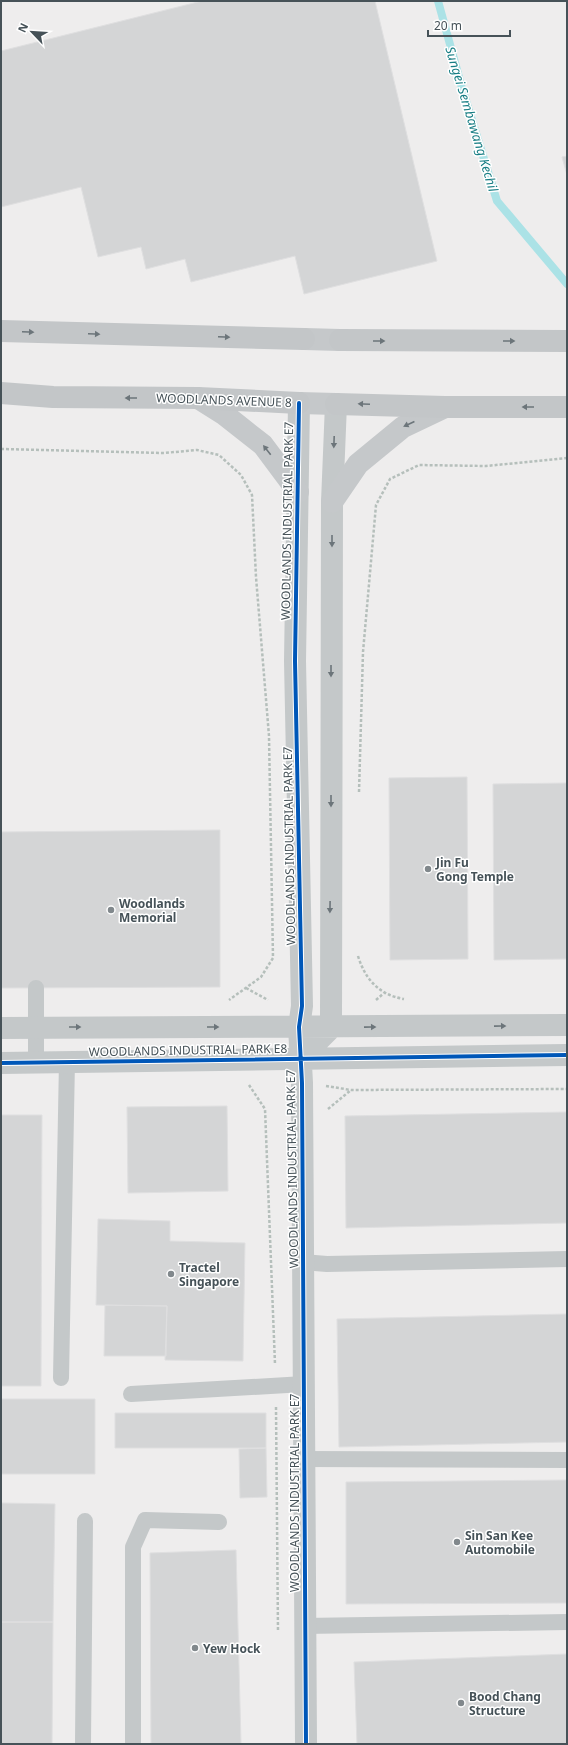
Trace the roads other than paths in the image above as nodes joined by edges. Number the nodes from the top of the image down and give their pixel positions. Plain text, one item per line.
1 (1, 331) edge
2 (567, 341) edge
3 (1, 393) edge
4 (198, 398) junction
5 (299, 403) junction
6 (336, 404) junction
7 (445, 407) junction
8 (567, 407) edge
9 (298, 492) junction
10 (332, 502) junction
11 (36, 988) dead end
12 (567, 1025) edge
13 (299, 1027) junction
14 (1, 1028) edge
15 (36, 1028) junction
16 (330, 1028) junction
17 (567, 1055) edge
18 (300, 1059) junction
19 (36, 1062) junction
20 (67, 1062) junction
21 (1, 1063) edge
22 (567, 1259) edge
23 (302, 1262) junction
24 (61, 1378) dead end
25 (304, 1384) junction
26 (131, 1394) dead end
27 (304, 1459) junction
28 (567, 1460) edge
29 (86, 1521) dead end
30 (219, 1522) dead end
31 (567, 1622) edge
32 (304, 1626) junction
33 (83, 1744) edge
34 (133, 1744) edge
35 (306, 1744) edge

1 -> 2 main road
4 -> 3 main road, WOODLANDS AVENUE 8
4 - 5 main road, WOODLANDS AVENUE 8
9 -> 4 main road
5 - 6 main road, WOODLANDS AVENUE 8
5 - 9 street, WOODLANDS INDUSTRIAL PARK E7
7 -> 6 main road, WOODLANDS AVENUE 8
6 -> 10 street
8 -> 7 main road, WOODLANDS AVENUE 8
7 -> 10 main road
9 - 13 street, WOODLANDS INDUSTRIAL PARK E7
10 -> 16 street
11 - 15 lane
16 -> 12 street, WOODLANDS INDUSTRIAL PARK E8
15 -> 13 street, WOODLANDS INDUSTRIAL PARK E8
13 - 16 street, WOODLANDS INDUSTRIAL PARK E8
13 - 18 street, WOODLANDS INDUSTRIAL PARK E7
14 - 15 street, WOODLANDS INDUSTRIAL PARK E8
15 - 19 lane
16 - 18 street, WOODLANDS INDUSTRIAL PARK E7
17 - 18 street, WOODLANDS INDUSTRIAL PARK E8
18 - 20 street, WOODLANDS INDUSTRIAL PARK E8
18 - 23 street, WOODLANDS INDUSTRIAL PARK E7
19 - 20 street, WOODLANDS INDUSTRIAL PARK E8
19 - 21 street, WOODLANDS INDUSTRIAL PARK E8
20 - 24 lane
22 - 23 lane
23 - 25 street, WOODLANDS INDUSTRIAL PARK E7
25 - 26 lane
25 - 27 street, WOODLANDS INDUSTRIAL PARK E7
27 - 28 lane
27 - 32 street, WOODLANDS INDUSTRIAL PARK E7
29 - 33 lane
30 - 34 lane
31 - 32 lane
32 - 35 street, WOODLANDS INDUSTRIAL PARK E7

